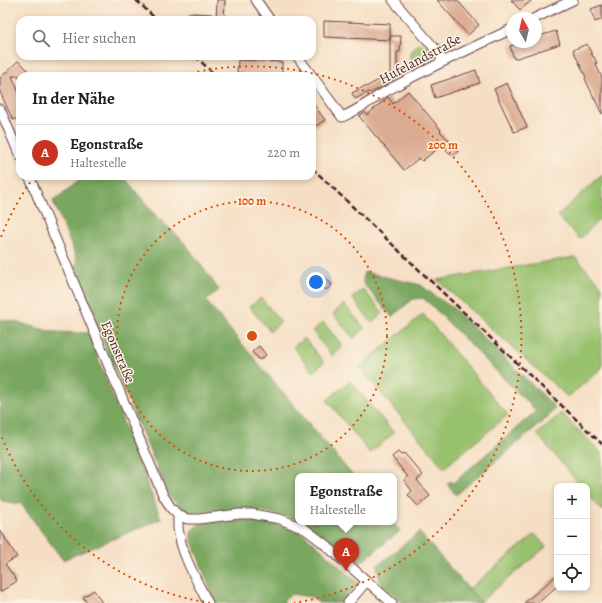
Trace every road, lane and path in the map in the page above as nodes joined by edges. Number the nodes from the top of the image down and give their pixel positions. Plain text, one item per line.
1 (256, 0) edge
2 (393, 0) edge
3 (573, 0) edge
4 (542, 15) edge
5 (267, 16) edge
6 (506, 32) edge
7 (300, 60) edge
8 (443, 61) junction
9 (309, 72) edge
10 (316, 81) edge
11 (0, 109) edge
12 (16, 147) edge
13 (31, 180) edge
14 (178, 515) junction
15 (367, 581) junction
16 (208, 603) edge
17 (348, 603) edge
18 (392, 603) edge

1 - 5 street
2 - 8 street
3 - 4 street
6 - 8 street, Hufelandstraße
7 - 9 street
8 - 10 street, Hufelandstraße
11 - 12 street
13 - 14 street, Egonstraße
14 - 15 street
14 - 16 street
15 - 17 street
15 - 18 street

